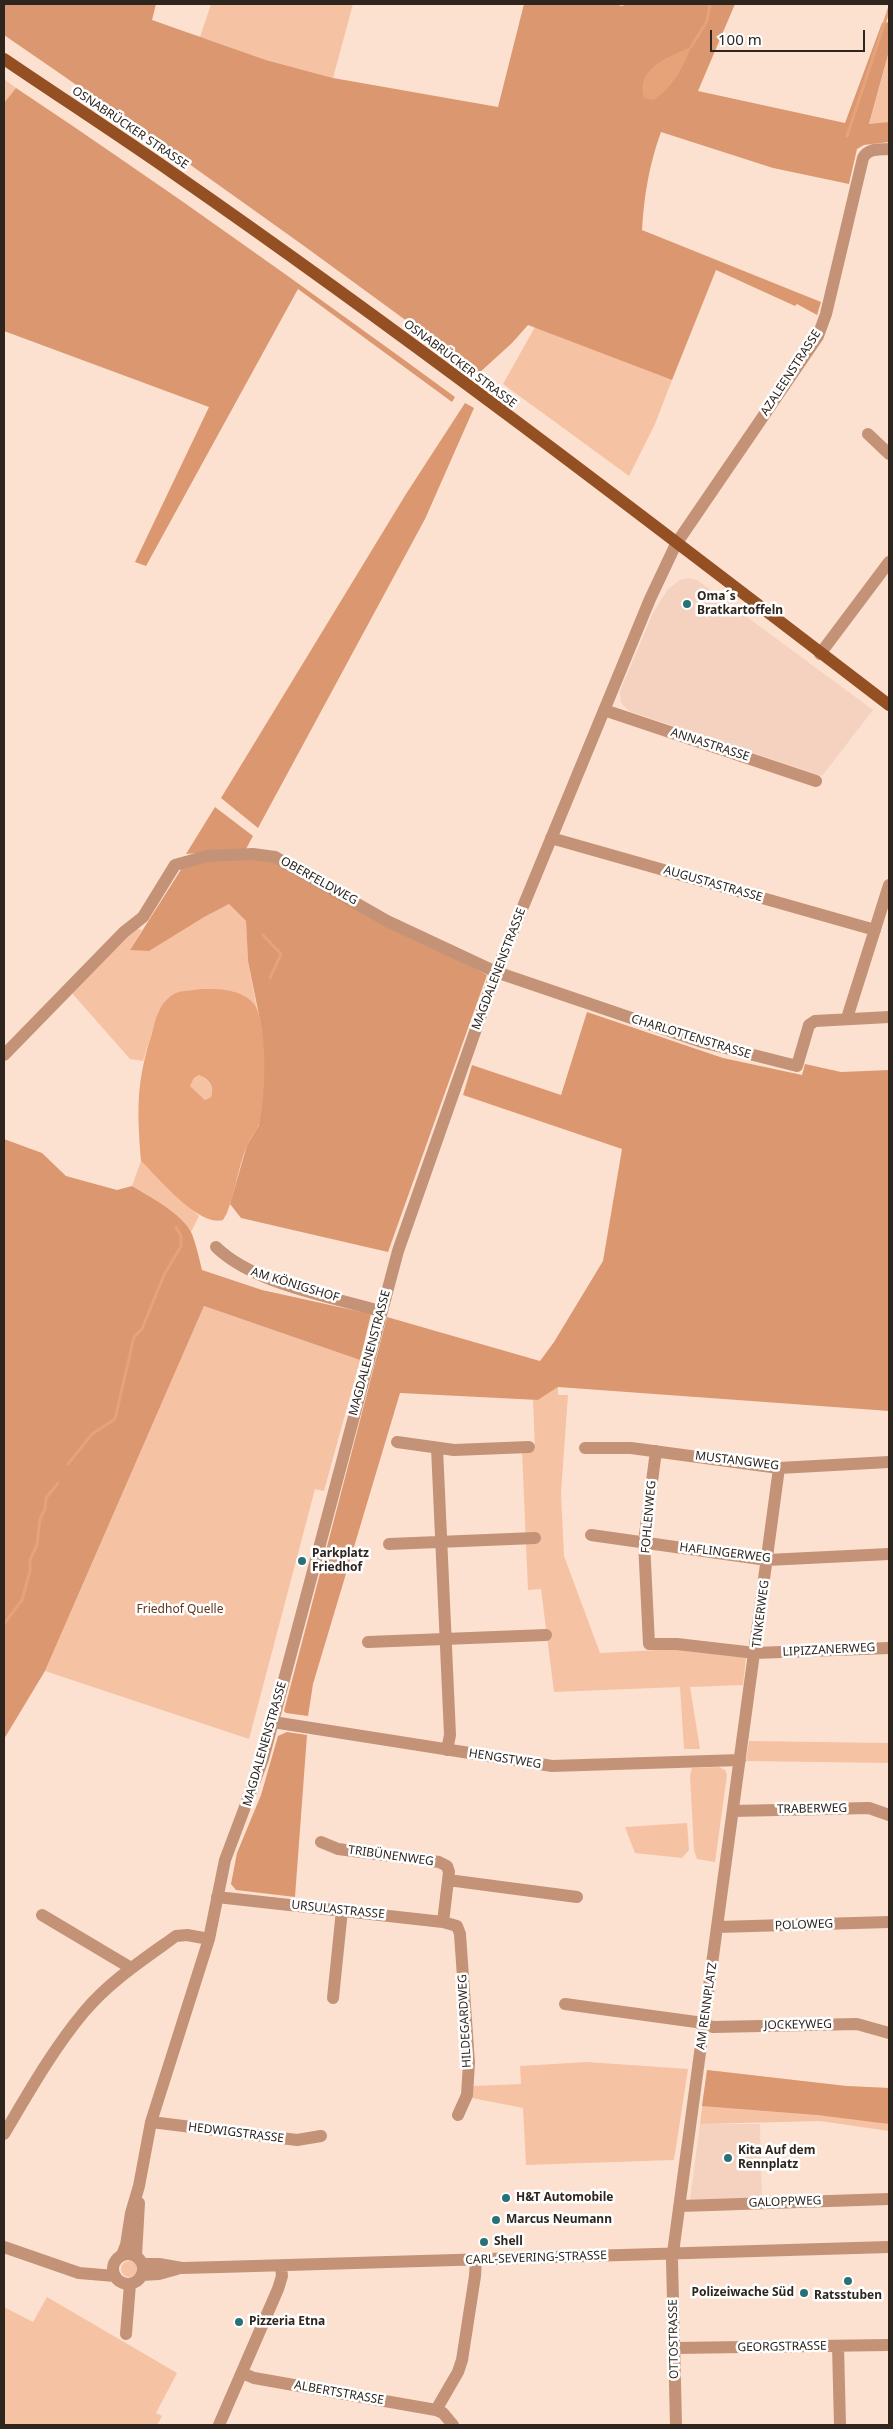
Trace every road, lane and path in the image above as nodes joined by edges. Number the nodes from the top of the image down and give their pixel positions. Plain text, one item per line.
1 (4, 59) edge
2 (889, 149) edge
3 (868, 434) dead end
4 (889, 454) edge
5 (676, 544) junction
6 (889, 562) edge
7 (820, 654) junction
8 (889, 705) edge
9 (604, 710) junction
10 (816, 780) dead end
11 (551, 838) junction
12 (889, 885) edge
13 (875, 930) junction
14 (496, 972) junction
15 (889, 1017) edge
16 (848, 1018) junction
17 (4, 1056) edge
18 (216, 1247) dead end
19 (380, 1311) junction
20 (397, 1442) dead end
21 (529, 1447) dead end
22 (438, 1448) junction
23 (585, 1448) dead end
24 (656, 1451) junction
25 (889, 1462) edge
26 (779, 1468) junction
27 (591, 1535) dead end
28 (535, 1538) dead end
29 (644, 1542) junction
30 (441, 1543) junction
31 (389, 1544) dead end
32 (889, 1554) edge
33 (768, 1560) junction
34 (546, 1634) dead end
35 (445, 1638) junction
36 (368, 1642) dead end
37 (649, 1644) joint
38 (889, 1648) edge
39 (756, 1653) junction
40 (273, 1722) junction
41 (447, 1750) junction
42 (740, 1760) junction
43 (734, 1811) junction
44 (889, 1815) edge
45 (321, 1842) dead end
46 (448, 1880) junction
47 (217, 1896) junction
48 (577, 1897) dead end
49 (342, 1910) junction
50 (42, 1915) dead end
51 (443, 1922) junction
52 (889, 1922) edge
53 (457, 1926) joint
54 (718, 1927) junction
55 (209, 1939) junction
56 (131, 1968) junction
57 (333, 1998) dead end
58 (565, 2004) dead end
59 (705, 2025) junction
60 (889, 2033) edge
61 (458, 2115) dead end
62 (150, 2122) junction
63 (4, 2134) edge
64 (320, 2136) dead end
65 (138, 2186) junction
66 (889, 2199) edge
67 (681, 2206) junction
68 (4, 2247) edge
69 (889, 2248) edge
70 (674, 2253) junction
71 (476, 2259) junction
72 (117, 2265) junction
73 (141, 2265) junction
74 (281, 2266) junction
75 (130, 2284) junction
76 (126, 2334) dead end
77 (889, 2345) edge
78 (838, 2346) junction
79 (674, 2348) junction
80 (242, 2373) junction
81 (436, 2410) junction
82 (219, 2425) edge
83 (453, 2425) edge
84 (676, 2425) edge
85 (840, 2425) edge

1 - 5 main road, OSNABRÜCKER STRASSE
2 - 5 street, AZALEENSTRASSE
3 - 4 street
5 - 7 main road, OSNABRÜCKER STRASSE
5 - 9 street, MAGDALENENSTRASSE
6 - 7 street
7 - 8 main road, OSNABRÜCKER STRASSE
9 - 10 street, ANNASTRASSE
9 - 11 street, MAGDALENENSTRASSE
11 - 13 street, AUGUSTASTRASSE
11 - 14 street, MAGDALENENSTRASSE
12 - 13 street
13 - 16 street
14 - 16 street, CHARLOTTENSTRASSE
14 - 17 street, OBERFELDWEG
14 - 19 street, MAGDALENENSTRASSE
15 - 16 street, CHARLOTTENSTRASSE
18 - 19 street, AM KÖNIGSHOF
19 - 40 street, MAGDALENENSTRASSE
20 - 22 street
21 - 22 street
22 - 30 street
23 - 24 street, MUSTANGWEG
24 - 26 street, MUSTANGWEG
24 - 29 street, FOHLENWEG
25 - 26 street, MUSTANGWEG
26 - 33 street, TINKERWEG
27 - 29 street, HAFLINGERWEG
28 - 30 street
29 - 33 street, HAFLINGERWEG
29 - 37 street, FOHLENWEG
30 - 31 street
30 - 35 street
32 - 33 street, HAFLINGERWEG
33 - 39 street, TINKERWEG
34 - 35 street
35 - 36 street
35 - 41 street
37 - 39 street, LIPIZZANERWEG
38 - 39 street, LIPIZZANERWEG
39 - 42 street, TINKERWEG
40 - 41 street, HENGSTWEG
40 - 47 street, MAGDALENENSTRASSE
41 - 42 street, HENGSTWEG
42 - 43 street, AM RENNPLATZ
43 - 44 street, TRABERWEG
43 - 54 street, AM RENNPLATZ
45 - 46 street, TRIBÜNENWEG
46 - 48 street
46 - 51 street
47 - 49 street, URSULASTRASSE
47 - 55 street, MAGDALENENSTRASSE
49 - 51 street, URSULASTRASSE
49 - 57 street
50 - 56 street
51 - 53 street, URSULASTRASSE
52 - 54 street, POLOWEG
53 - 61 street, HILDEGARDWEG
54 - 59 street, AM RENNPLATZ
55 - 56 street
55 - 62 street, MAGDALENENSTRASSE
56 - 63 street
58 - 59 street, JOCKEYWEG
59 - 60 street, JOCKEYWEG
59 - 67 street, AM RENNPLATZ
62 - 64 street, HEDWIGSTRASSE
62 - 65 street, MAGDALENENSTRASSE
65 - 72 street, MAGDALENENSTRASSE
65 - 73 street, MAGDALENENSTRASSE
66 - 67 street, GALOPPWEG
67 - 70 street, AM RENNPLATZ
68 - 72 street
69 - 70 street, CARL-SEVERING-STRASSE
70 - 71 street, CARL-SEVERING-STRASSE
70 - 79 street, OTTOSTRASSE
71 - 74 street, CARL-SEVERING-STRASSE
71 - 81 street
72 - 73 street, CARL-SEVERING-STRASSE
72 - 75 street
73 - 74 street, CARL-SEVERING-STRASSE
73 - 75 street
74 - 80 street
75 - 76 street
77 - 78 street, GEORGSTRASSE
78 - 79 street, GEORGSTRASSE
78 - 85 street
79 - 84 street, OTTOSTRASSE
80 - 81 street, ALBERTSTRASSE
80 - 82 street
81 - 83 street

